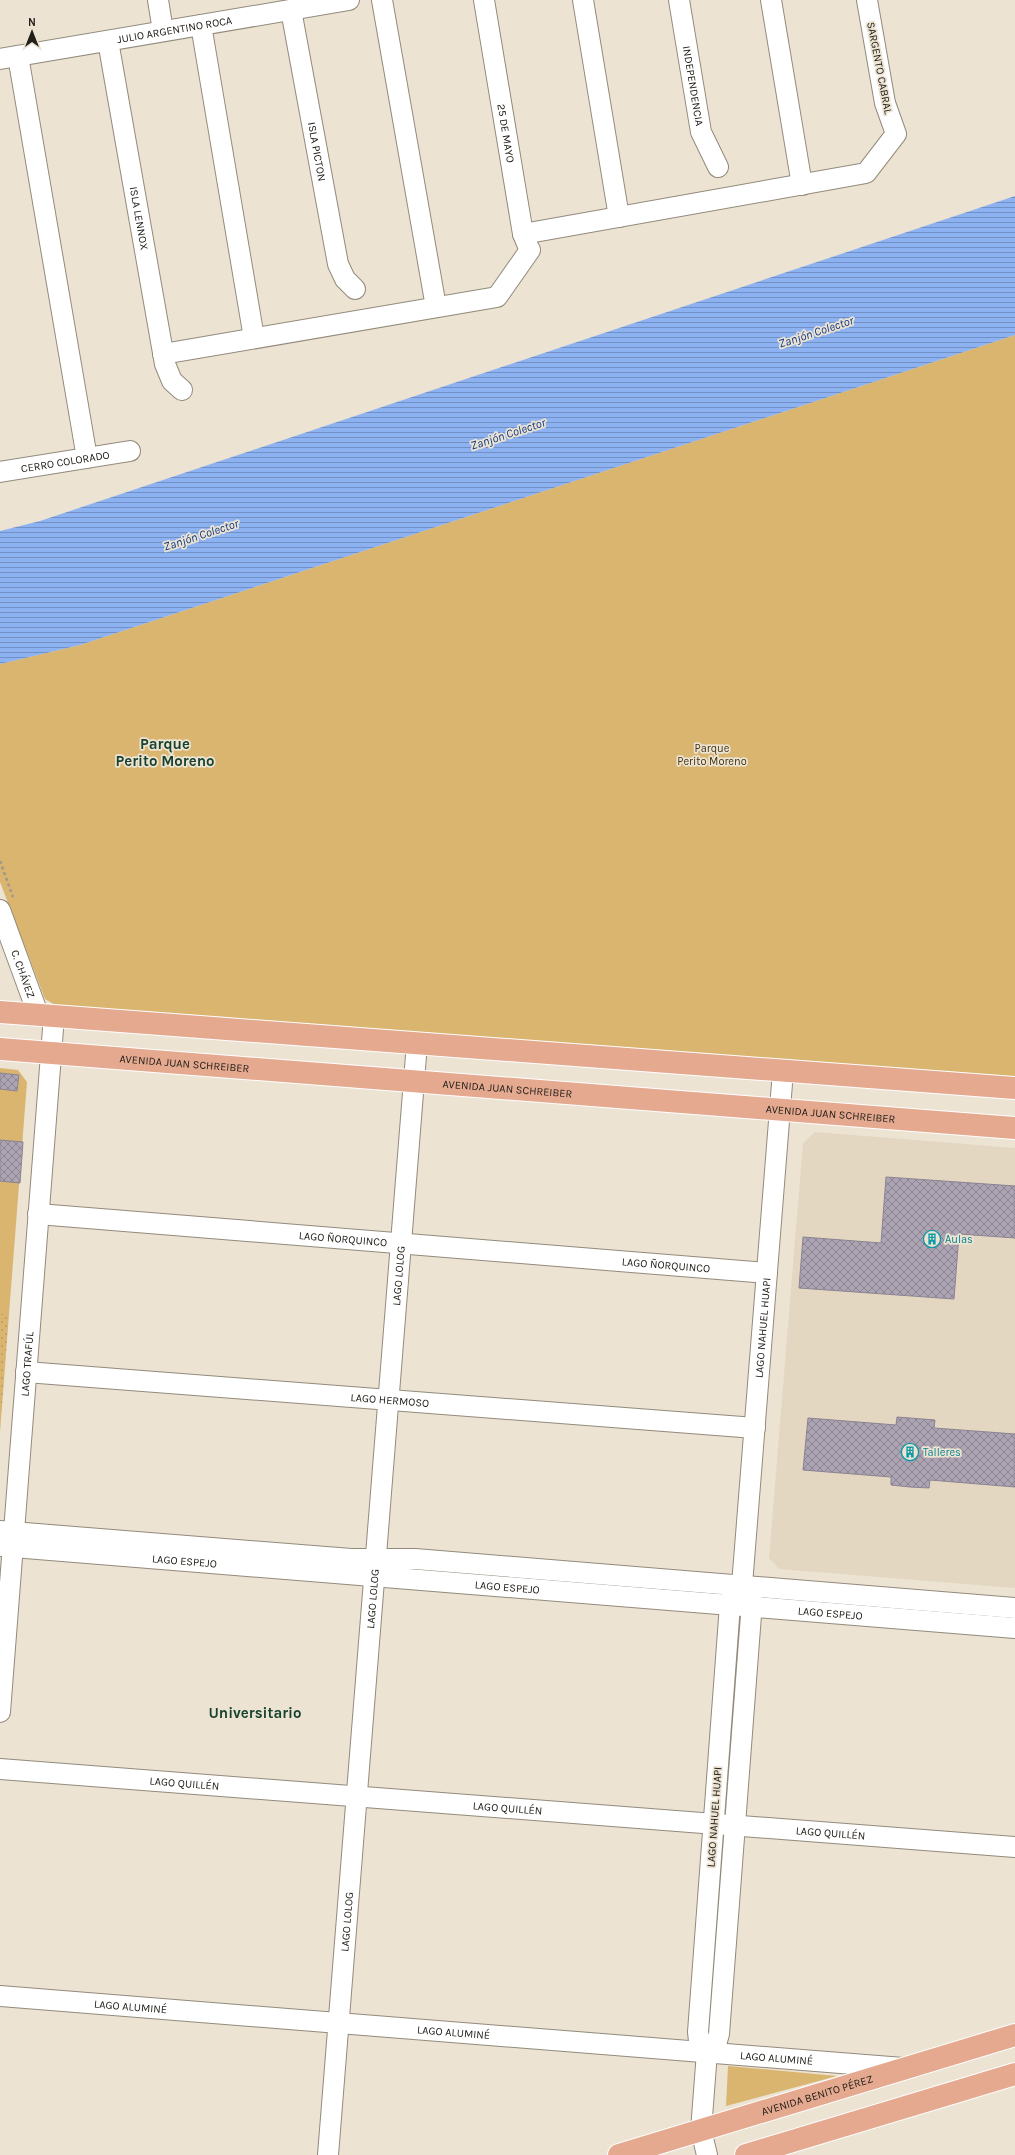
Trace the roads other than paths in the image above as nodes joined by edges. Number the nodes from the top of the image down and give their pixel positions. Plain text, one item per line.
1 (158, 0) edge
2 (349, 0) edge
3 (382, 0) edge
4 (484, 0) edge
5 (583, 0) edge
6 (679, 0) edge
7 (771, 0) edge
8 (867, 0) edge
9 (291, 10) junction
10 (201, 25) junction
11 (163, 31) junction
12 (108, 41) junction
13 (9, 57) edge
14 (718, 167) dead end
15 (802, 184) junction
16 (619, 217) junction
17 (531, 248) junction
18 (355, 289) dead end
19 (436, 307) junction
20 (254, 338) junction
21 (163, 354) junction
22 (182, 390) dead end
23 (130, 451) dead end
24 (86, 458) junction
25 (0, 472) edge
26 (8, 907) edge
27 (0, 1012) edge
28 (46, 1015) junction
29 (417, 1043) junction
30 (0, 1049) edge
31 (51, 1053) junction
32 (783, 1071) junction
33 (414, 1082) junction
34 (1015, 1088) edge
35 (780, 1110) junction
36 (1015, 1128) edge
37 (38, 1214) junction
38 (401, 1243) junction
39 (767, 1274) junction
40 (26, 1372) junction
41 (388, 1400) junction
42 (755, 1428) junction
43 (7, 1539) edge
44 (375, 1567) junction
45 (742, 1586) junction
46 (730, 1605) junction
47 (752, 1607) junction
48 (1015, 1608) edge
49 (1015, 1628) edge
50 (0, 1712) edge
51 (0, 1769) edge
52 (356, 1796) junction
53 (713, 1824) junction
54 (735, 1826) junction
55 (1015, 1847) edge
56 (0, 1996) edge
57 (338, 2023) junction
58 (1015, 2036) edge
59 (707, 2052) junction
60 (907, 2068) junction
61 (1015, 2074) edge
62 (702, 2130) junction
63 (328, 2155) edge
64 (619, 2155) edge
65 (707, 2155) edge
66 (746, 2155) edge

1 - 11 street
2 - 9 street, JULIO ARGENTINO ROCA
3 - 19 street
4 - 17 street, 25 DE MAYO
5 - 16 street
6 - 14 street, INDEPENDENCIA
7 - 15 street
8 - 15 street, SARGENTO CABRAL
9 - 10 street, JULIO ARGENTINO ROCA
9 - 18 street, ISLA PICTON
10 - 11 street, JULIO ARGENTINO ROCA
10 - 20 street
11 - 12 street, JULIO ARGENTINO ROCA
12 - 13 street, JULIO ARGENTINO ROCA
12 - 21 street, ISLA LENNOX
13 - 24 street
15 - 16 street
16 - 17 street
17 - 19 street
19 - 20 street
20 - 21 street
21 - 22 street, ISLA LENNOX
23 - 24 street, CERRO COLORADO
24 - 25 street, CERRO COLORADO
26 - 28 street, C. CHÁVEZ
27 - 28 main road
28 - 29 main road
28 - 31 street, LAGO TRAFÚL
29 - 32 main road
29 - 33 street, LAGO LOLOG
30 - 31 main road, AVENIDA JUAN SCHREIBER
31 - 33 main road, AVENIDA JUAN SCHREIBER
31 - 37 street, LAGO TRAFÚL
32 - 34 main road
32 - 35 street, LAGO NAHUEL HUAPI
33 - 35 main road, AVENIDA JUAN SCHREIBER
33 - 38 street, LAGO LOLOG
35 - 36 main road, AVENIDA JUAN SCHREIBER
35 - 39 street, LAGO NAHUEL HUAPI
37 - 38 street, LAGO ÑORQUINCO
37 - 40 street, LAGO TRAFÚL
38 - 39 street, LAGO ÑORQUINCO
38 - 41 street, LAGO LOLOG
39 - 42 street, LAGO NAHUEL HUAPI
40 - 41 street, LAGO HERMOSO
40 - 43 street, LAGO TRAFÚL
41 - 42 street, LAGO HERMOSO
41 - 44 street, LAGO LOLOG
42 - 45 street, LAGO NAHUEL HUAPI
43 - 44 street, LAGO ESPEJO
43 - 50 street, LAGO TRAFÚL
44 - 45 street, LAGO ESPEJO
44 - 46 street, LAGO ESPEJO
44 - 52 street, LAGO LOLOG
45 - 46 street, LAGO NAHUEL HUAPI
45 - 47 street, LAGO NAHUEL HUAPI
45 - 48 street, LAGO ESPEJO
46 - 47 street, LAGO ESPEJO
46 - 53 street, LAGO NAHUEL HUAPI
47 - 49 street, LAGO ESPEJO
47 - 54 street, LAGO NAHUEL HUAPI
51 - 52 street, LAGO QUILLÉN
52 - 53 street, LAGO QUILLÉN
52 - 57 street, LAGO LOLOG
53 - 54 street, LAGO QUILLÉN
53 - 59 street, LAGO NAHUEL HUAPI
54 - 55 street, LAGO QUILLÉN
54 - 59 street, LAGO NAHUEL HUAPI
56 - 57 street, LAGO ALUMINÉ
57 - 59 street, LAGO ALUMINÉ
57 - 63 street, LAGO LOLOG
58 - 60 main road, AVENIDA BENITO PÉREZ
59 - 60 street, LAGO ALUMINÉ
59 - 62 street
60 - 62 main road, AVENIDA BENITO PÉREZ
61 - 66 main road
62 - 64 main road, AVENIDA BENITO PÉREZ
62 - 65 street

